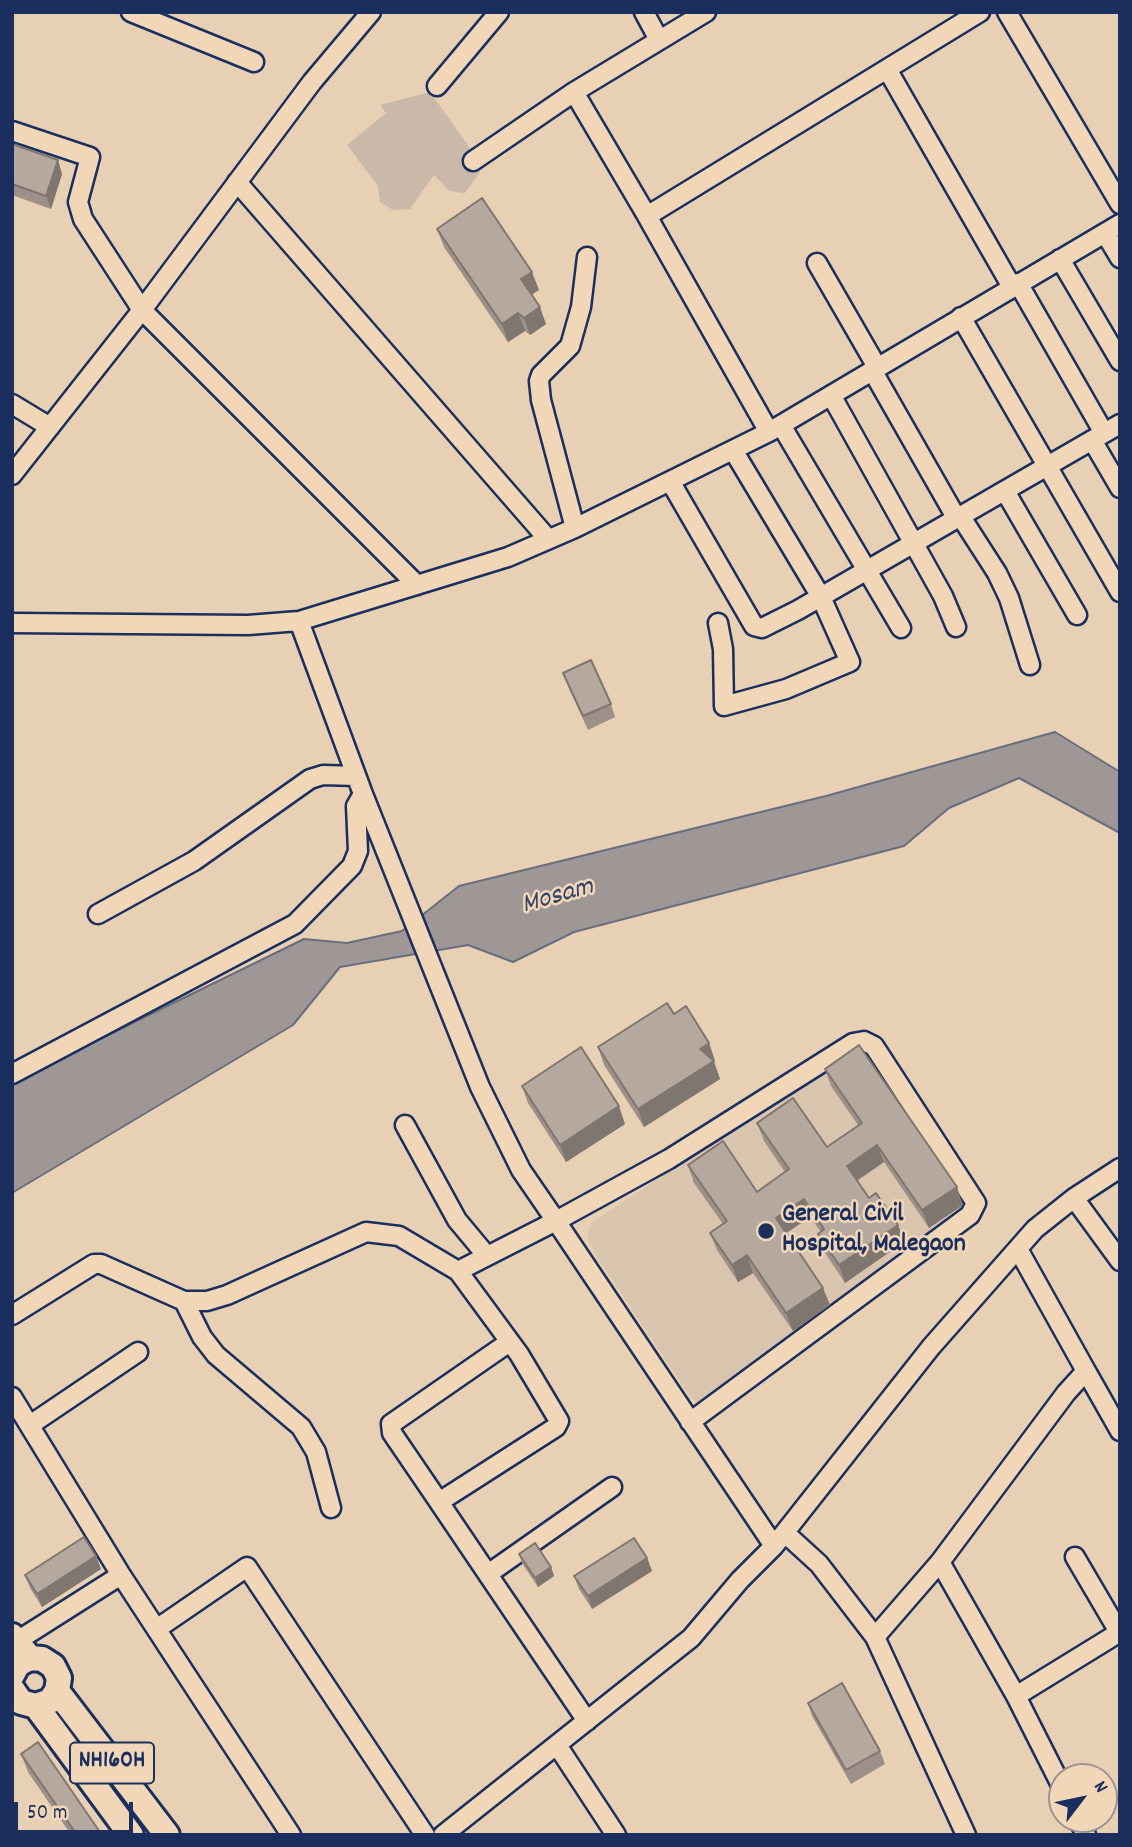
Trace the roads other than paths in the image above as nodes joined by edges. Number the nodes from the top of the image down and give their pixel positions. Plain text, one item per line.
1 (131, 12) edge
2 (371, 12) edge
3 (499, 12) edge
4 (644, 12) edge
5 (706, 12) edge
6 (980, 12) edge
7 (1007, 12) edge
8 (159, 16) edge
9 (659, 40) junction
10 (254, 62) dead end
11 (887, 69) junction
12 (437, 86) dead end
13 (575, 92) junction
14 (12, 131) edge
15 (474, 161) dead end
16 (237, 182) junction
17 (1119, 202) edge
18 (647, 216) junction
19 (1112, 228) edge
20 (587, 257) dead end
21 (1120, 258) edge
22 (1060, 259) junction
23 (817, 263) dead end
24 (1015, 285) junction
25 (142, 310) junction
26 (961, 317) junction
27 (1120, 361) edge
28 (875, 368) junction
29 (831, 395) junction
30 (12, 404) edge
31 (1120, 424) edge
32 (50, 427) junction
33 (775, 428) junction
34 (1098, 437) junction
35 (733, 450) junction
36 (1049, 465) junction
37 (13, 474) edge
38 (670, 481) junction
39 (1120, 488) edge
40 (1005, 491) junction
41 (959, 518) junction
42 (575, 528) junction
43 (548, 539) junction
44 (913, 544) junction
45 (868, 569) junction
46 (417, 585) junction
47 (1120, 592) edge
48 (821, 597) junction
49 (1077, 615) dead end
50 (299, 621) junction
51 (12, 623) edge
52 (718, 623) dead end
53 (956, 626) dead end
54 (901, 628) dead end
55 (1030, 665) dead end
56 (356, 776) junction
57 (363, 794) junction
58 (98, 914) dead end
59 (12, 1074) edge
60 (405, 1125) dead end
61 (1120, 1168) edge
62 (1073, 1198) junction
63 (556, 1221) junction
64 (1018, 1250) junction
65 (487, 1256) junction
66 (1120, 1261) edge
67 (458, 1272) junction
68 (184, 1301) junction
69 (12, 1315) edge
70 (508, 1343) junction
71 (138, 1353) dead end
72 (1086, 1371) junction
73 (12, 1397) edge
74 (1117, 1420) edge
75 (690, 1422) junction
76 (30, 1425) junction
77 (612, 1487) dead end
78 (439, 1502) junction
79 (331, 1508) dead end
80 (780, 1540) junction
81 (1074, 1557) dead end
82 (940, 1562) junction
83 (488, 1574) junction
84 (121, 1575) junction
85 (158, 1628) junction
86 (1119, 1632) edge
87 (875, 1637) junction
88 (18, 1652) edge
89 (57, 1691) junction
90 (1016, 1696) junction
91 (20, 1702) edge
92 (587, 1721) junction
93 (557, 1745) junction
94 (1050, 1763) edge
95 (131, 1835) edge
96 (167, 1835) edge
97 (291, 1835) edge
98 (425, 1835) edge
99 (443, 1835) edge
100 (616, 1835) edge
101 (966, 1835) edge

1 - 8 street
2 - 16 street
3 - 12 street
4 - 9 street
5 - 9 street
6 - 11 street
7 - 17 street
8 - 10 street
9 - 13 street
11 - 18 street
11 - 24 street
13 - 15 street
13 - 18 street
14 - 25 street
16 - 25 street
16 - 43 street
18 - 33 street
19 - 21 street
19 - 22 street
20 - 42 street
22 - 24 street
22 - 27 street
23 - 28 street
24 - 26 street
24 - 34 street
25 - 32 street
25 - 46 street
26 - 28 street
26 - 36 street
28 - 29 street
28 - 41 street
29 - 33 street
29 - 44 street
30 - 32 street
31 - 34 street
32 - 37 street
33 - 35 street
33 - 45 street
34 - 36 street
34 - 39 street
35 - 38 street
35 - 48 street
36 - 40 street
36 - 47 street
38 - 42 street
38 - 48 street
40 - 41 street
40 - 49 street
41 - 44 street
41 - 55 street
42 - 43 street
43 - 46 street
44 - 45 street
44 - 53 street
45 - 48 street
45 - 54 street
46 - 50 street
48 - 52 street
50 - 51 street
50 - 56 street
56 - 57 street
56 - 58 street
57 - 59 street
57 - 63 street
60 - 65 street
61 - 62 street
62 - 64 street
62 - 66 street
63 - 65 street
63 - 75 street
63 - 75 street
64 - 72 street
64 - 80 street
65 - 67 street
67 - 68 street
67 - 70 street
68 - 69 street
68 - 79 street
70 - 78 street
70 - 78 street
71 - 76 street
72 - 74 street
72 - 82 street
73 - 76 street
75 - 80 street
76 - 84 street
77 - 83 street
78 - 83 street
80 - 87 street
80 - 92 street
81 - 86 street
82 - 87 street
82 - 90 street
83 - 92 street
84 - 85 street
84 - 88 street
85 - 97 street
85 - 98 street
86 - 90 street
87 - 101 street
88 - 89 highway, NH160H
89 - 91 highway, NH160H
89 - 96 highway, NH160H
90 - 94 street
91 - 95 highway, NH160H
92 - 93 street
93 - 99 street
93 - 100 street

